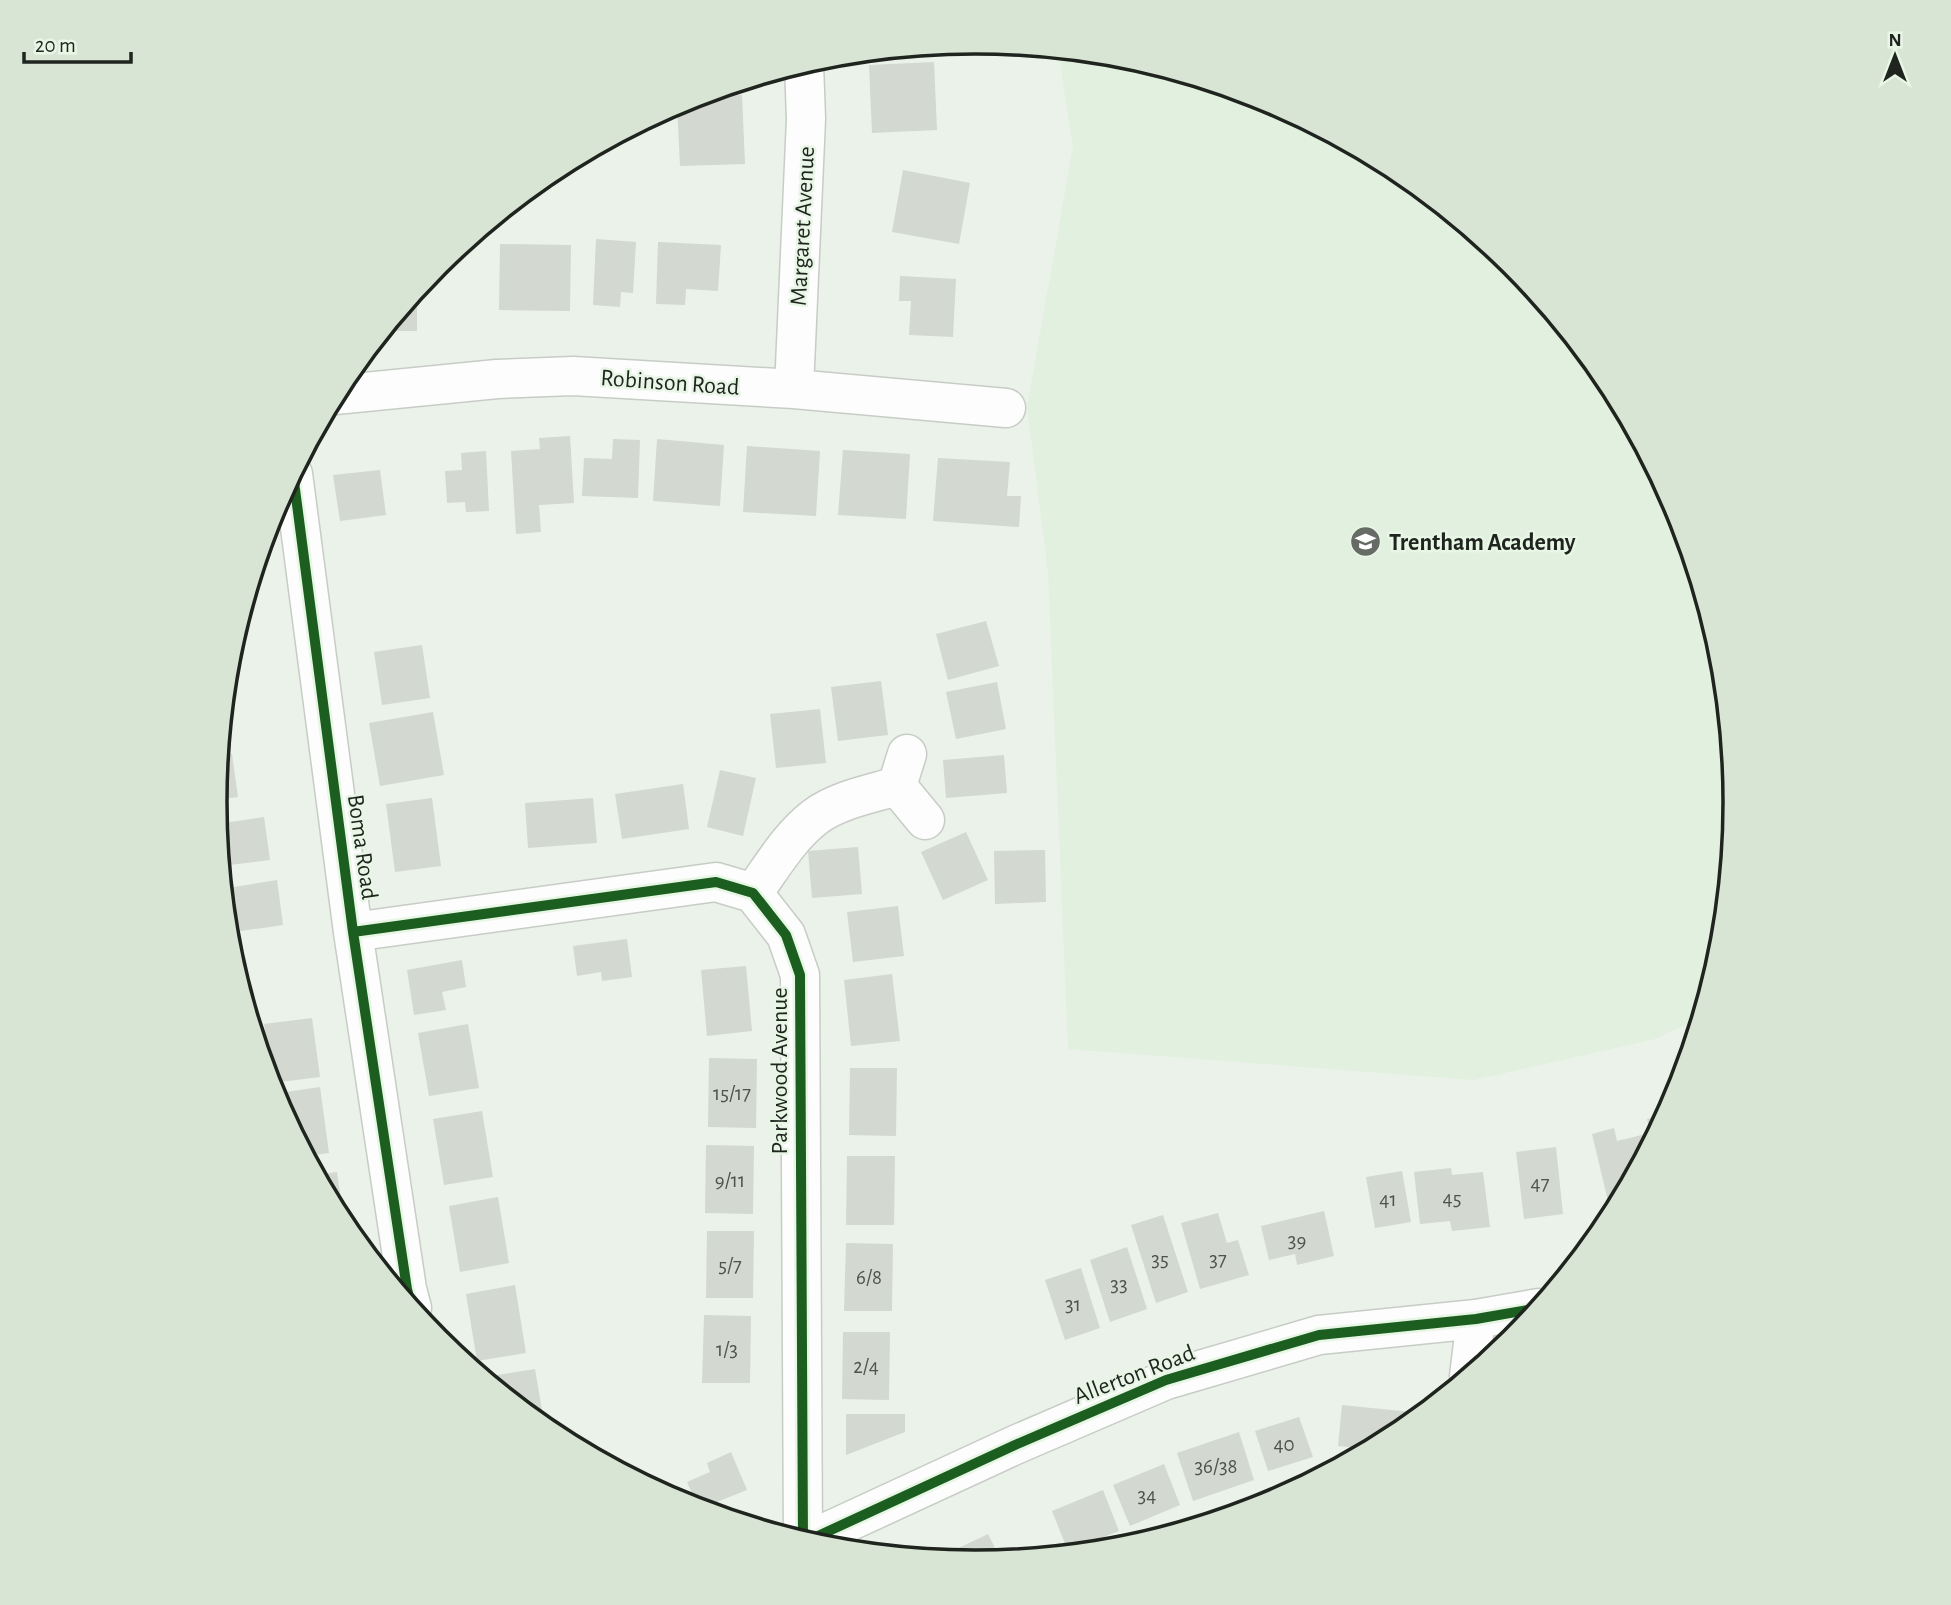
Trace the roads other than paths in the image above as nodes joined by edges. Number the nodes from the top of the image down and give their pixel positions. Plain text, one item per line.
1 (804, 75) edge
2 (794, 389) junction
3 (349, 394) edge
4 (1006, 408) dead end
5 (295, 491) edge
6 (925, 820) dead end
7 (753, 894) junction
8 (353, 932) junction
9 (407, 1288) edge
10 (1525, 1310) edge
11 (1476, 1319) junction
12 (1471, 1364) edge
13 (804, 1530) edge
14 (820, 1534) edge

1 - 2 street, Margaret Avenue
2 - 3 street, Robinson Road
2 - 4 street, Robinson Road
5 - 8 street, Boma Road
6 - 7 street
7 - 8 street
7 - 13 street, Parkwood Avenue
8 - 9 street, Boma Road
10 - 11 street, Allerton Road
11 - 12 street
11 - 14 street, Allerton Road

